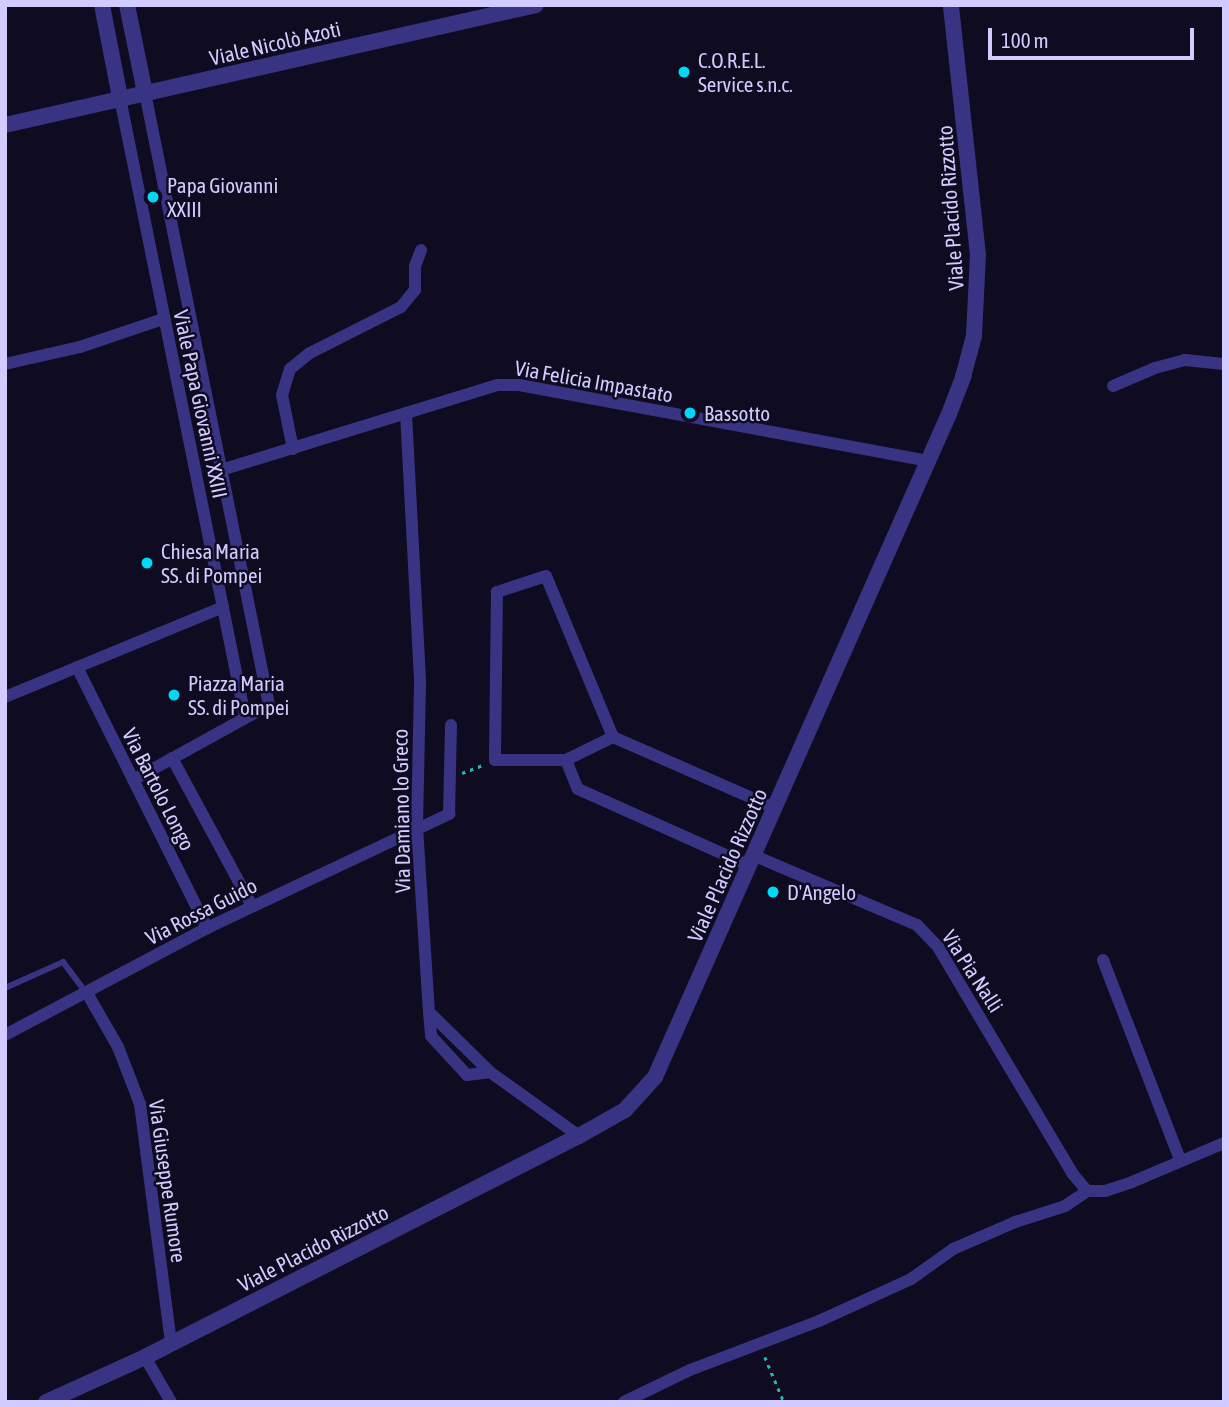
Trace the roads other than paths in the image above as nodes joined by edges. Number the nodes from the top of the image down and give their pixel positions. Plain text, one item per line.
1 (102, 5) edge
2 (127, 5) edge
3 (537, 5) edge
4 (951, 5) edge
5 (145, 93) junction
6 (120, 98) junction
7 (5, 125) edge
8 (421, 250) dead end
9 (163, 319) junction
10 (5, 364) edge
11 (1224, 364) edge
12 (1112, 386) dead end
13 (406, 413) junction
14 (293, 449) junction
15 (928, 461) junction
16 (221, 470) junction
17 (223, 607) junction
18 (77, 667) junction
19 (5, 697) edge
20 (245, 717) junction
21 (451, 725) dead end
22 (614, 737) junction
23 (172, 758) junction
24 (566, 760) junction
25 (133, 780) junction
26 (775, 808) junction
27 (417, 827) junction
28 (753, 861) junction
29 (252, 906) junction
30 (207, 928) junction
31 (1103, 960) dead end
32 (5, 988) edge
33 (87, 993) junction
34 (429, 1012) junction
35 (5, 1035) edge
36 (490, 1072) junction
37 (579, 1136) junction
38 (1224, 1143) edge
39 (1180, 1160) junction
40 (1087, 1191) junction
41 (171, 1343) junction
42 (145, 1357) junction
43 (46, 1402) edge
44 (171, 1402) edge
45 (624, 1402) edge

1 - 6 street
2 - 5 street
3 - 5 street, Viale Nicolò Azoti
4 - 15 street, Viale Placido Rizzotto
5 - 6 street, Viale Nicolò Azoti
5 - 16 street, Viale Papa Giovanni XXIII
6 - 7 street
6 - 9 street, Viale Papa Giovanni XXIII
8 - 14 street
9 - 10 street
9 - 17 street, Viale Papa Giovanni XXIII
11 - 12 street
13 - 14 street, Via Felicia Impastato
13 - 15 street, Via Felicia Impastato
13 - 27 street, Via Damiano lo Greco
14 - 16 street, Via Felicia Impastato
15 - 26 street, Viale Placido Rizzotto
16 - 20 street, Viale Papa Giovanni XXIII
17 - 18 street
17 - 20 street, Viale Papa Giovanni XXIII
18 - 19 street
18 - 25 street, Via Bartolo Longo
20 - 23 street
21 - 27 street, Via Rossa Guido
22 - 24 street
22 - 24 street
22 - 26 street
23 - 25 street
23 - 29 street
24 - 28 street, Via Pia Nalli
25 - 30 street, Via Bartolo Longo
26 - 28 street, Viale Placido Rizzotto
27 - 29 street, Via Rossa Guido
27 - 34 street, Via Damiano lo Greco
28 - 37 street, Viale Placido Rizzotto
28 - 40 street, Via Pia Nalli
29 - 30 street, Via Rossa Guido
30 - 33 street, Via Rossa Guido
31 - 39 street
32 - 33 lane
33 - 35 street, Via Rossa Guido
33 - 41 street, Via Giuseppe Rumore
34 - 36 street
34 - 36 street, Via Damiano lo Greco
36 - 37 street
37 - 41 street, Viale Placido Rizzotto
38 - 39 street
39 - 40 street
40 - 45 street
41 - 42 street, Viale Placido Rizzotto
42 - 43 street, Viale Placido Rizzotto
42 - 44 street

